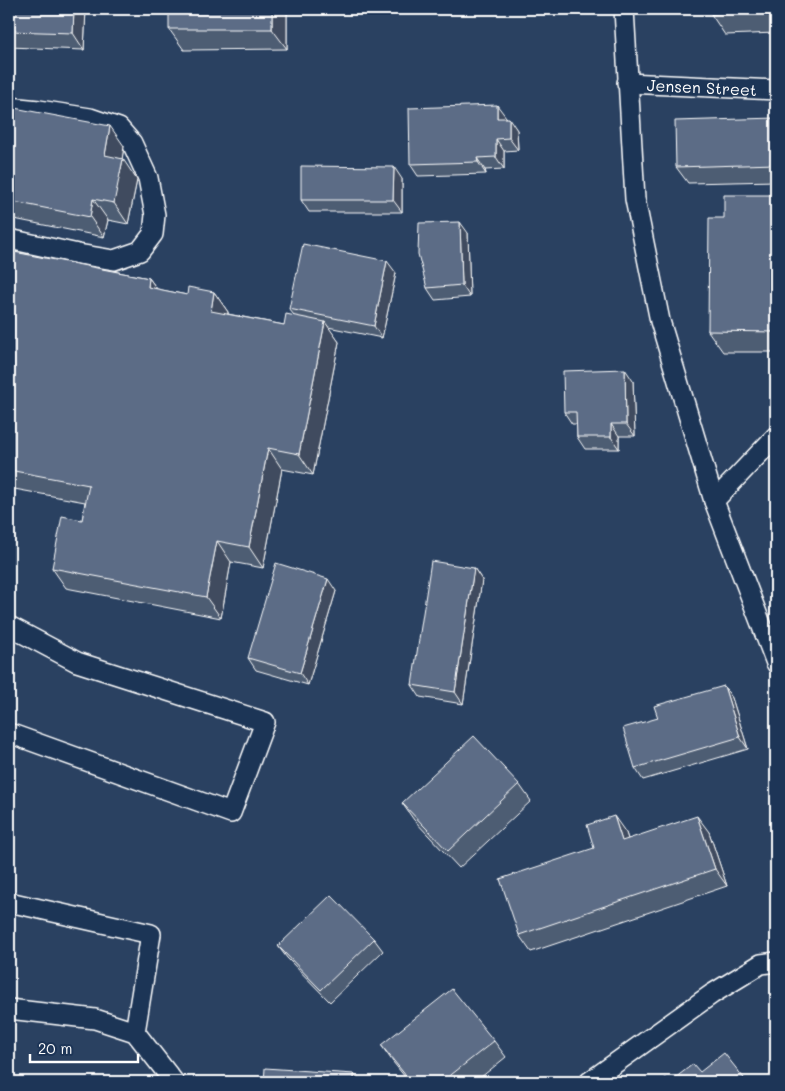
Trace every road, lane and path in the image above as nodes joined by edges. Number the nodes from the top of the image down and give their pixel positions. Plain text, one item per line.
1 (624, 9) edge
2 (628, 83) junction
3 (776, 90) edge
4 (9, 107) edge
5 (9, 239) edge
6 (776, 436) edge
7 (714, 501) junction
8 (9, 626) edge
9 (776, 663) edge
10 (9, 733) edge
11 (9, 902) edge
12 (776, 962) edge
13 (9, 1009) edge
14 (135, 1032) junction
15 (174, 1082) edge
16 (589, 1082) edge

1 - 2 lane
2 - 3 lane, Jensen Street
2 - 7 lane
4 - 5 lane
6 - 7 lane
7 - 9 lane
8 - 10 lane
11 - 14 lane
12 - 16 lane
13 - 14 lane
14 - 15 lane

